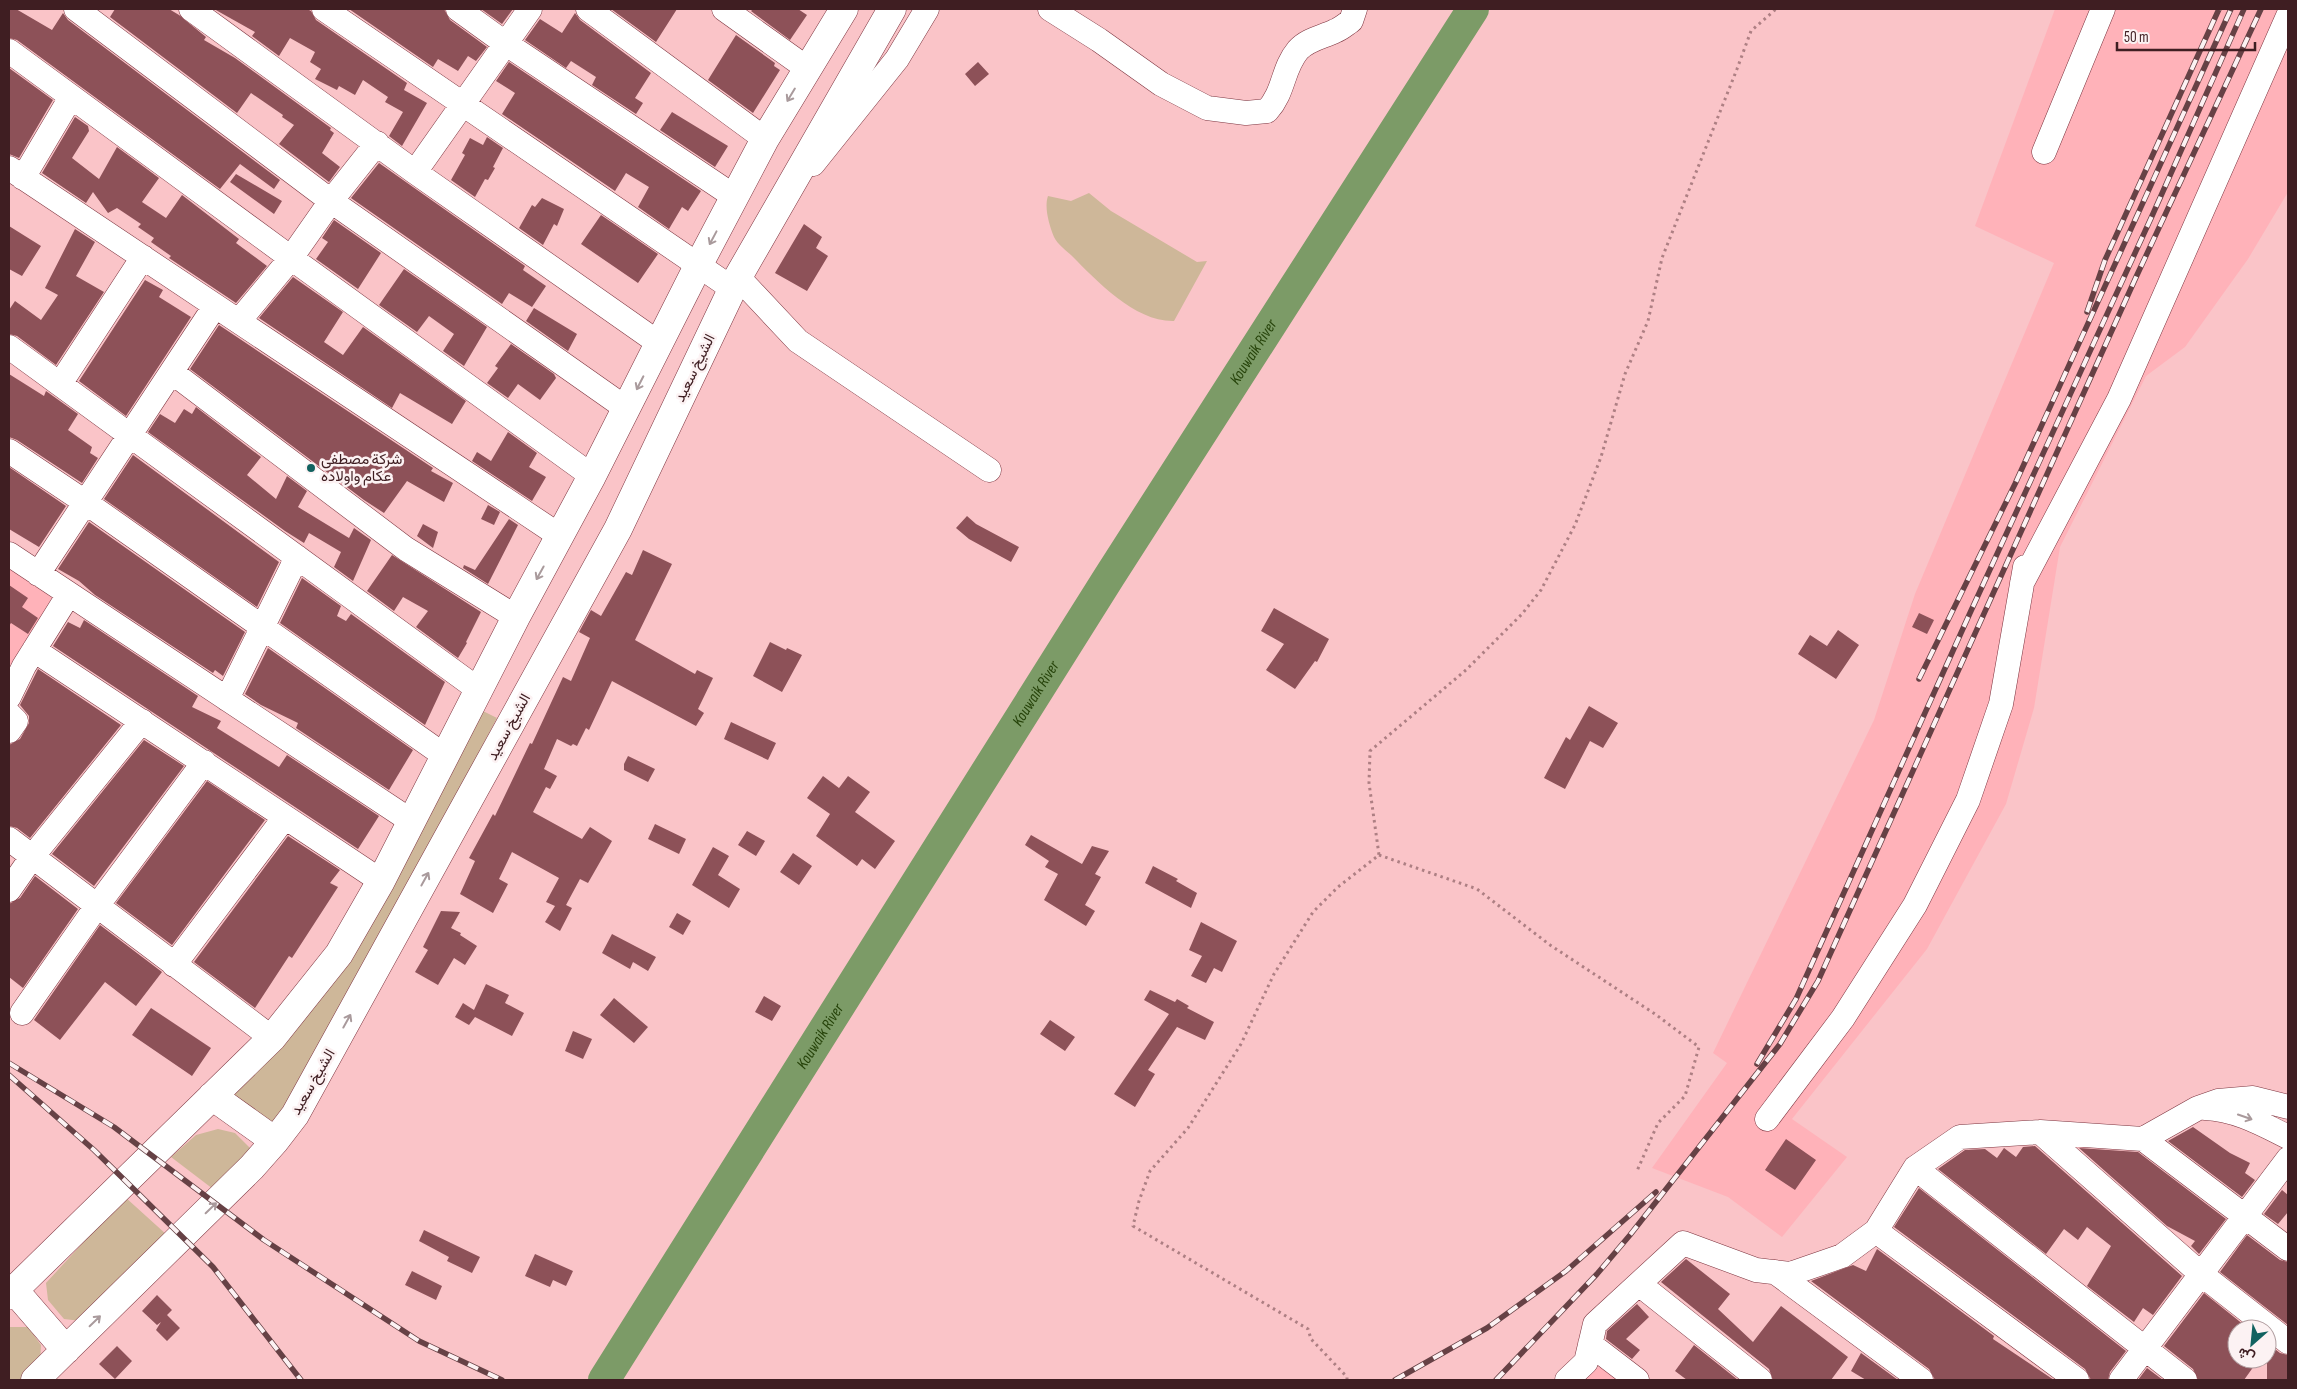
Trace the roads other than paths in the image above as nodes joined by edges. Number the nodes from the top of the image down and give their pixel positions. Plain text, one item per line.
1 (76, 9) edge
2 (191, 9) edge
3 (324, 9) edge
4 (458, 9) edge
5 (530, 9) edge
6 (588, 9) edge
7 (724, 9) edge
8 (844, 9) edge
9 (892, 9) edge
10 (927, 9) edge
11 (1050, 9) edge
12 (1355, 9) edge
13 (2103, 9) edge
14 (2288, 16) edge
15 (505, 43) junction
16 (9, 51) edge
17 (808, 69) junction
18 (71, 97) junction
19 (462, 105) junction
20 (765, 138) junction
21 (377, 143) junction
22 (2044, 152) dead end
23 (415, 172) junction
24 (16, 173) edge
25 (735, 197) junction
26 (331, 201) junction
27 (776, 209) junction
28 (143, 257) junction
29 (291, 258) junction
30 (698, 266) junction
31 (735, 283) junction
32 (215, 306) junction
33 (238, 321) junction
34 (660, 344) junction
35 (9, 347) edge
36 (173, 373) junction
37 (60, 384) junction
38 (627, 409) junction
39 (130, 436) junction
40 (9, 451) edge
41 (989, 470) dead end
42 (592, 476) junction
43 (85, 502) junction
44 (560, 536) junction
45 (9, 554) edge
46 (297, 557) junction
47 (38, 574) junction
48 (69, 594) junction
49 (516, 618) junction
50 (261, 626) junction
51 (34, 650) junction
52 (479, 690) junction
53 (9, 697) edge
54 (228, 699) junction
55 (9, 714) edge
56 (142, 722) junction
57 (9, 731) edge
58 (445, 756) junction
59 (204, 762) junction
60 (285, 817) junction
61 (411, 821) junction
62 (9, 839) edge
63 (32, 857) junction
64 (381, 881) junction
65 (9, 890) edge
66 (97, 906) junction
67 (174, 964) junction
68 (22, 1013) dead end
69 (272, 1038) junction
70 (212, 1096) junction
71 (2288, 1107) edge
72 (2198, 1108) junction
73 (1767, 1119) dead end
74 (2040, 1132) junction
75 (2288, 1136) edge
76 (2143, 1139) junction
77 (275, 1142) junction
78 (2288, 1160) edge
79 (1916, 1168) junction
80 (2246, 1215) junction
81 (1876, 1231) junction
82 (2288, 1249) edge
83 (1775, 1272) junction
84 (2201, 1274) junction
85 (1639, 1284) junction
86 (12, 1293) edge
87 (2288, 1342) edge
88 (1590, 1344) junction
89 (2145, 1349) junction
90 (66, 1350) junction
91 (36, 1380) edge
92 (1567, 1380) edge
93 (1637, 1380) edge
94 (1760, 1380) edge
95 (1921, 1380) edge
96 (2077, 1380) edge
97 (2121, 1380) edge
98 (2185, 1380) edge

1 - 26 street
2 - 21 street
3 - 19 street
4 - 15 street
5 - 15 street
6 - 20 street
7 - 17 street
8 - 17 main road
9 - 27 main road, الشيخ سعيد
10 - 27 street
11 - 12 street
13 - 22 street
14 - 73 street
15 - 19 street
15 - 25 street
16 - 18 street
17 -> 20 main road
18 - 24 street
18 - 29 street
19 - 23 street
19 - 30 street
20 - 25 main road
21 - 23 street
21 - 26 street
23 - 34 street
24 - 28 street
25 -> 30 main road
26 - 29 street
26 - 38 street
27 - 31 main road, الشيخ سعيد
28 - 32 street
28 - 37 street
29 - 33 street
29 - 42 street
30 - 31 street
30 - 34 main road
31 - 41 street
77 -> 31 main road, الشيخ سعيد
32 - 33 street
32 - 36 street
33 - 44 street
34 -> 38 main road
35 - 37 street
36 - 39 street
36 - 49 street
37 - 39 street
38 - 42 main road
39 - 43 street
39 - 46 street
40 - 43 street
42 - 44 main road
43 - 47 street
43 - 50 street
44 -> 49 main road
45 - 47 street
46 - 50 street
46 - 52 street
47 - 48 street
48 - 51 street
48 - 54 street
49 - 52 main road
50 - 54 street
50 - 58 street
51 - 53 street
51 - 56 street
52 - 58 main road
54 - 61 street
55 - 57 street
56 - 59 street
56 - 63 street
58 - 61 main road
59 - 60 street
59 - 66 street
60 - 64 street
60 - 67 street
61 - 64 main road
62 - 63 street
63 - 65 street
63 - 66 street
64 - 69 main road
66 - 67 street
66 - 68 street
67 - 69 street
69 - 70 main road
70 - 77 main road
70 - 86 main road
71 - 72 street
72 -> 75 street
72 - 76 street
74 - 76 street
74 - 79 street
74 - 84 street
76 - 80 street
90 -> 77 main road, الشيخ سعيد
78 - 80 street
79 - 81 street
79 - 89 street
80 - 82 street
80 - 84 street
81 - 83 street
81 - 96 street
83 - 85 street
83 - 95 street
84 - 87 street
84 - 89 street
85 - 88 street
85 - 94 street
86 - 90 main road
88 - 92 street
88 - 93 street
89 - 97 street
89 - 98 street
90 - 91 main road, الشيخ سعيد

